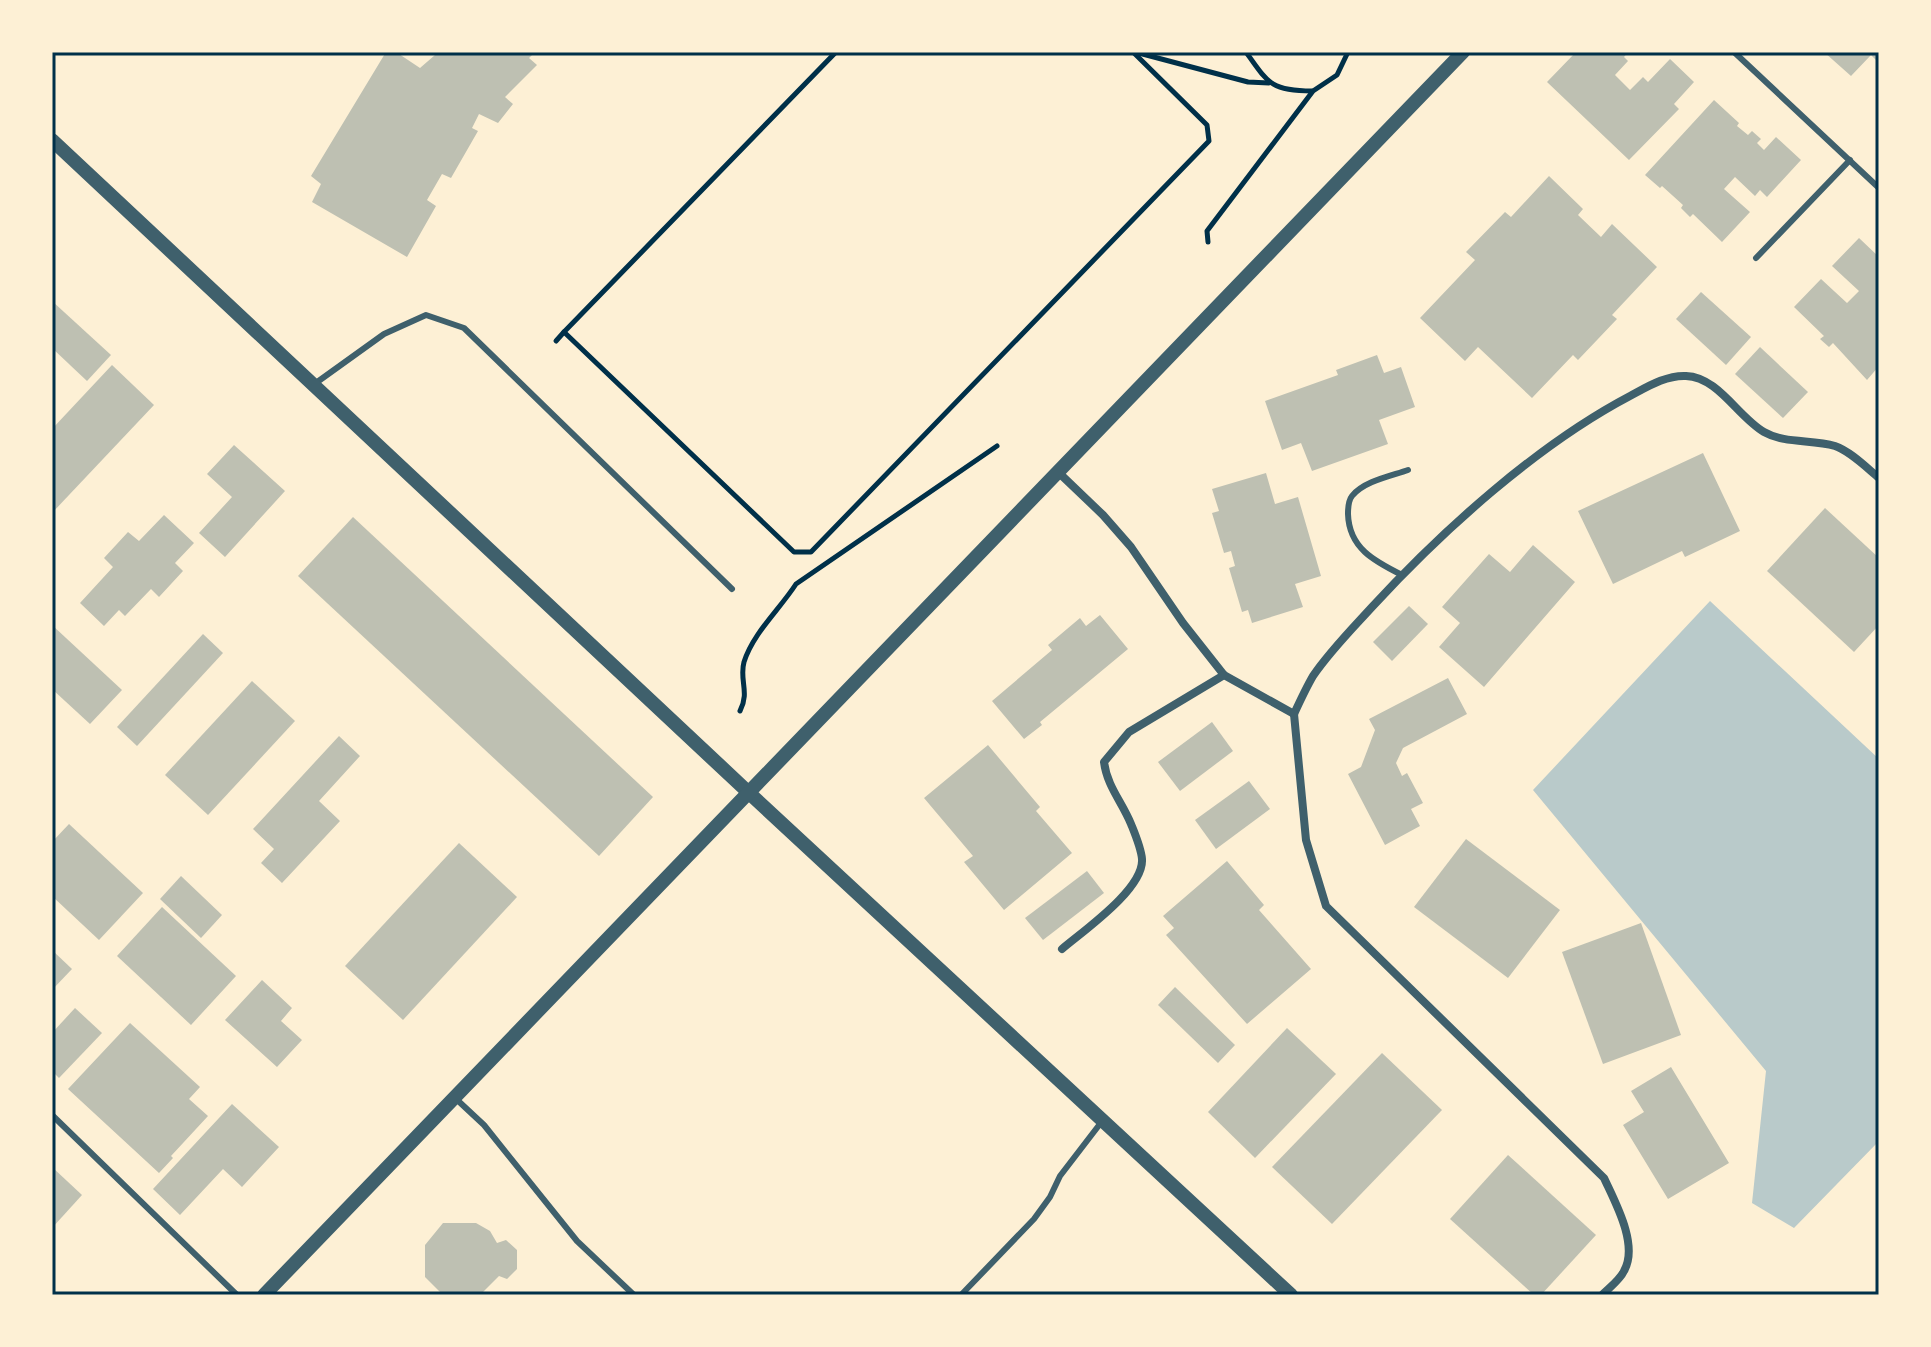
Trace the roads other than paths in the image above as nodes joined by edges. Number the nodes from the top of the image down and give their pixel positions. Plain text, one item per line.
1 (1463, 52) edge
2 (1734, 52) edge
3 (52, 140) edge
4 (1850, 160) junction
5 (1879, 188) edge
6 (1756, 258) dead end
7 (313, 385) junction
8 (1408, 470) dead end
9 (1057, 471) junction
10 (1879, 478) edge
11 (1402, 575) junction
12 (732, 589) dead end
13 (1224, 675) junction
14 (1294, 714) junction
15 (748, 792) junction
16 (1062, 949) dead end
17 (454, 1097) junction
18 (52, 1115) edge
19 (1103, 1120) junction
20 (237, 1295) edge
21 (264, 1295) edge
22 (634, 1295) edge
23 (961, 1295) edge
24 (1291, 1295) edge
25 (1602, 1295) edge

1 - 9 street
2 - 4 lane
3 - 7 street
4 - 5 lane
4 - 6 lane
7 - 12 lane
7 - 15 street
8 - 11 lane
9 - 13 street
9 - 15 street
10 - 11 street
11 - 14 street
13 - 14 street
13 - 16 street
14 - 25 street
15 - 17 street
15 - 19 street
17 - 21 street
17 - 22 lane
18 - 20 lane
19 - 23 lane
19 - 24 street

